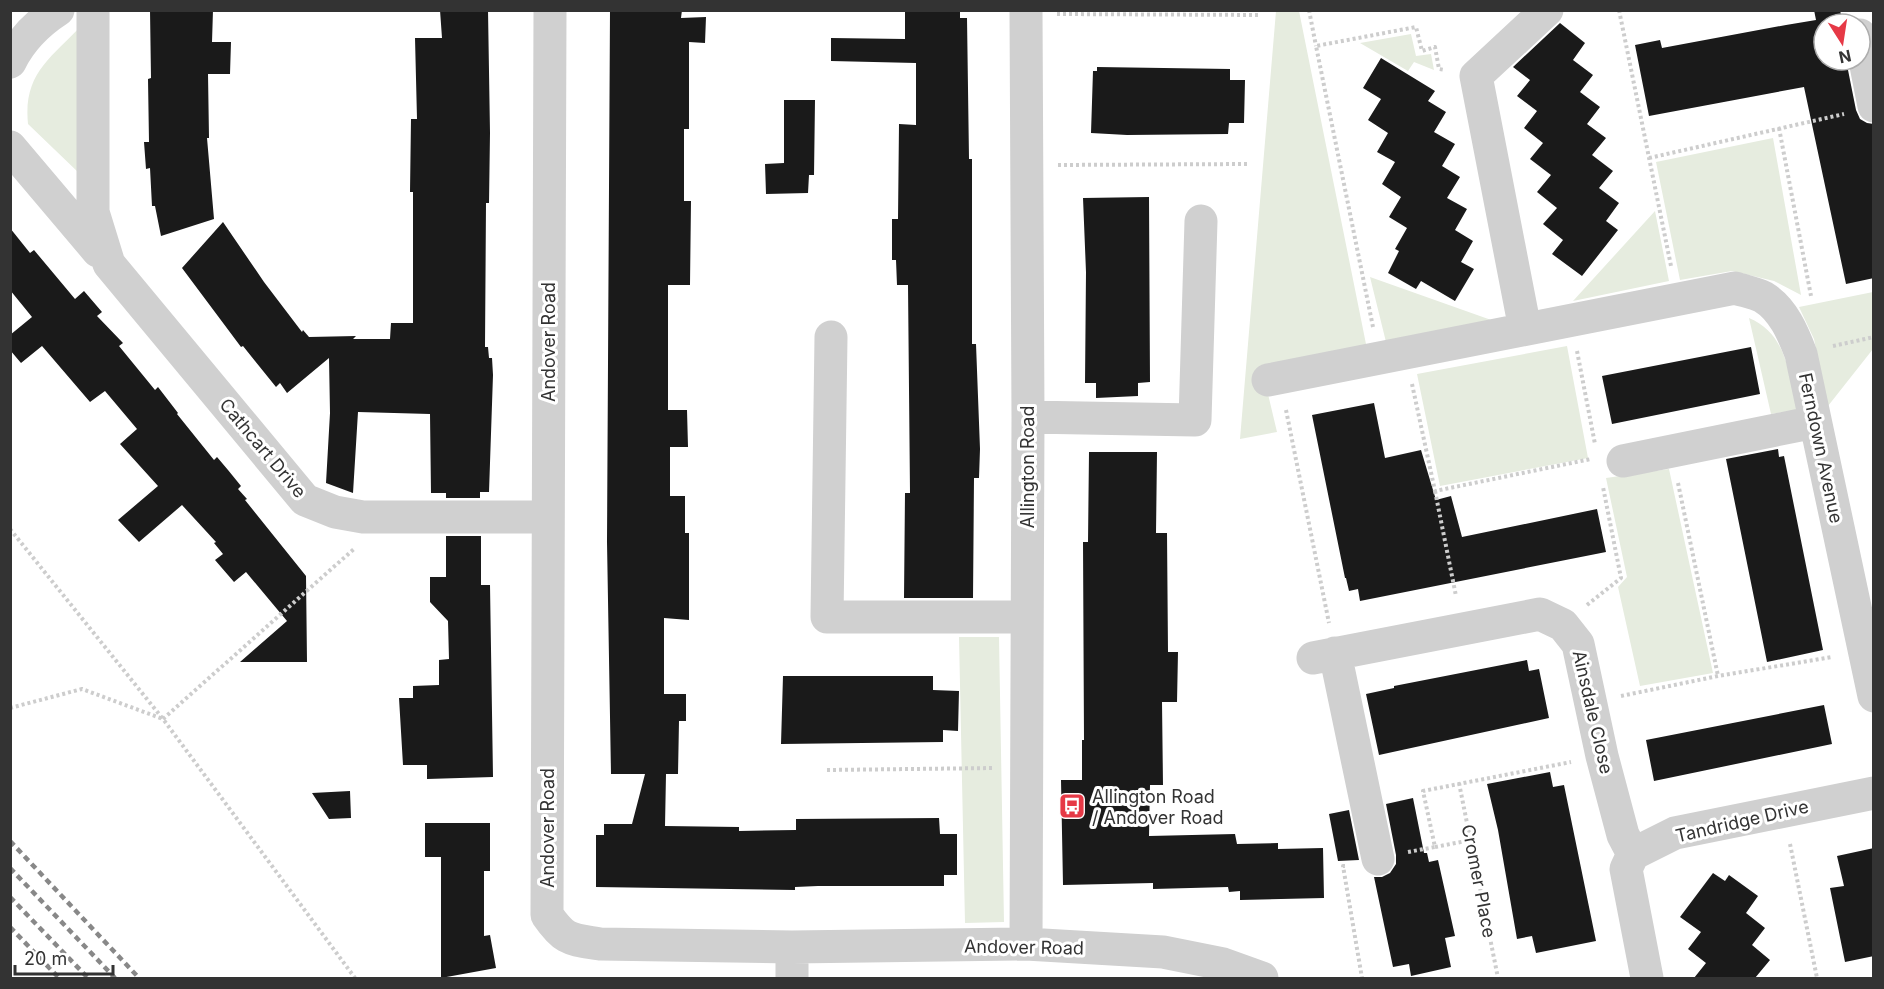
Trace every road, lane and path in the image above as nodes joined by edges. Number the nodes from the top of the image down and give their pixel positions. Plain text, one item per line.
1 (58, 10) edge
2 (93, 10) edge
3 (550, 10) edge
4 (1309, 10) edge
5 (1547, 10) edge
6 (1619, 10) edge
7 (1026, 12) edge
8 (1260, 15) dead end
9 (1316, 46) junction
10 (10, 62) edge
11 (1862, 72) edge
12 (1476, 76) junction
13 (1863, 109) edge
14 (1779, 128) junction
15 (10, 147) edge
16 (1649, 158) junction
17 (1248, 164) dead end
18 (1027, 165) junction
19 (1201, 221) dead end
20 (109, 264) junction
21 (1678, 299) junction
22 (1812, 302) dead end
23 (1571, 321) junction
24 (1525, 329) junction
25 (831, 337) dead end
26 (1874, 337) edge
27 (1801, 354) junction
28 (1392, 355) junction
29 (1273, 379) joint
30 (1028, 417) junction
31 (1815, 422) junction
32 (1672, 451) junction
33 (1604, 461) junction
34 (1435, 491) junction
35 (548, 518) junction
36 (388, 519) junction
37 (10, 529) edge
38 (1027, 617) junction
39 (1563, 625) junction
40 (1462, 628) junction
41 (1865, 652) junction
42 (1324, 656) junction
43 (1718, 676) junction
44 (1874, 696) edge
45 (1591, 702) junction
46 (10, 708) edge
47 (163, 719) junction
48 (1602, 756) junction
49 (1028, 768) junction
50 (827, 770) dead end
51 (1460, 783) junction
52 (1874, 793) edge
53 (1784, 811) junction
54 (1471, 840) junction
55 (1435, 847) junction
56 (1633, 854) junction
57 (1378, 859) junction
58 (1026, 944) junction
59 (792, 963) edge
60 (355, 978) edge
61 (1262, 978) edge
62 (1362, 978) edge
63 (1498, 978) edge
64 (1647, 978) edge
65 (1817, 978) edge

1 - 10 street
2 - 20 street, Cathcart Drive
3 - 35 street, Andover Road
4 - 9 path
5 - 12 street
6 - 16 path
7 - 8 path
7 - 18 street, Allington Road
9 - 12 path
9 - 28 path
11 - 13 street
12 - 24 street
13 - 14 path
14 - 16 path
14 - 22 path
15 - 20 street, Cathcart Drive
16 - 21 path
17 - 18 path
18 - 30 street, Allington Road
19 - 30 street
20 - 36 street, Cathcart Drive
21 - 23 street, Ferndown Avenue
21 - 27 street, Ferndown Avenue
23 - 24 street, Ferndown Avenue
23 - 33 path
24 - 28 street, Ferndown Avenue
25 - 38 street
26 - 27 path
27 - 31 street, Ferndown Avenue
28 - 29 street, Ferndown Avenue
28 - 34 path
29 - 42 path
30 - 38 street, Allington Road
31 - 32 street
31 - 41 street, Ferndown Avenue
32 - 33 street
32 - 43 path
33 - 34 path
33 - 39 path
34 - 40 path
35 - 36 street, Cathcart Drive
35 - 59 street, Andover Road
36 - 47 path
37 - 47 path
38 - 49 street, Allington Road
39 - 40 street
39 - 45 street, Ainsdale Close
40 - 42 street
41 - 43 path
41 - 44 street, Ferndown Avenue
42 - 57 street
43 - 45 path
45 - 48 street, Ainsdale Close
46 - 47 path
47 - 60 path
48 - 51 path, Cromer Place
48 - 56 street, Ainsdale Close
49 - 50 path
49 - 58 street, Allington Road
51 - 54 path, Cromer Place
51 - 55 path, Cromer Place
52 - 53 street, Tandridge Drive
53 - 56 street, Tandridge Drive
53 - 65 path
54 - 55 path
54 - 63 path, Cromer Place
55 - 57 path, Cromer Place
56 - 64 street
57 - 62 path, Cromer Place
58 - 59 street, Andover Road
58 - 61 street, Andover Road

